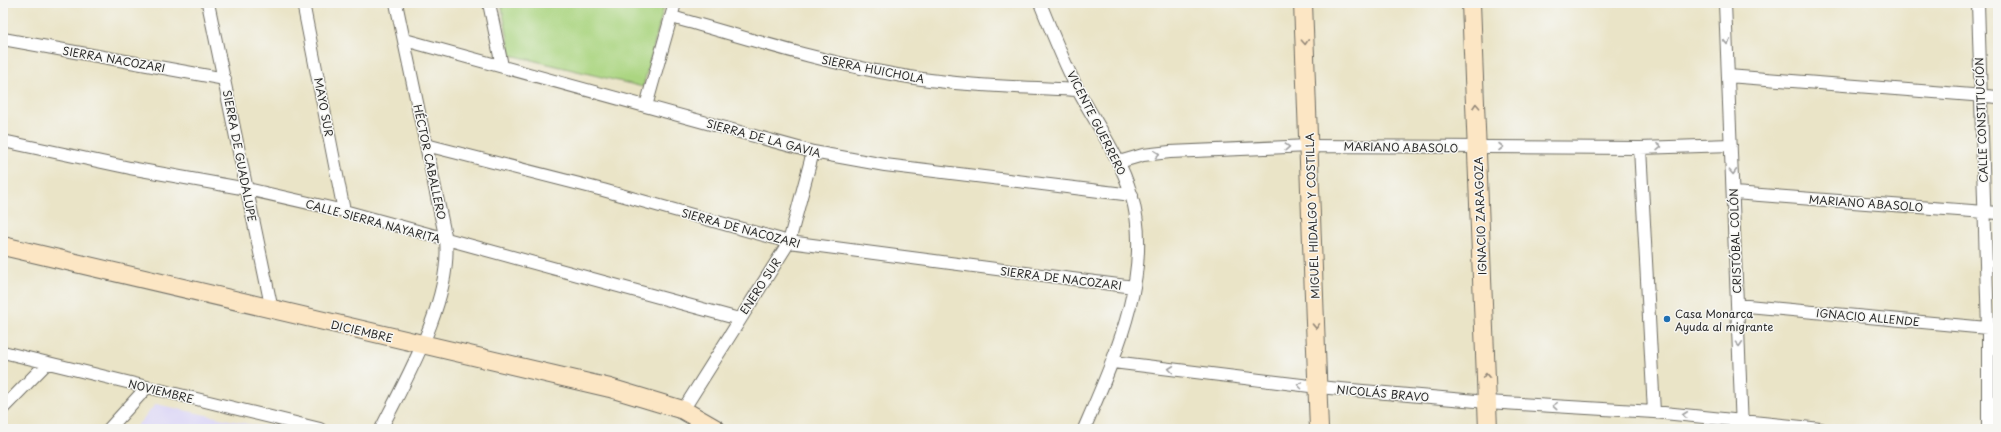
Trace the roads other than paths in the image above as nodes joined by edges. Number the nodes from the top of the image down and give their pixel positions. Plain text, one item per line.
1 (208, 3) edge
2 (303, 3) edge
3 (396, 3) edge
4 (489, 3) edge
5 (675, 3) edge
6 (1040, 3) edge
7 (1303, 3) edge
8 (1471, 3) edge
9 (1725, 3) edge
10 (1978, 3) edge
11 (672, 17) junction
12 (3, 39) edge
13 (405, 40) junction
14 (502, 66) junction
15 (1728, 76) junction
16 (225, 79) junction
17 (1078, 90) junction
18 (1980, 95) junction
19 (1998, 97) edge
20 (646, 106) junction
21 (3, 141) edge
22 (426, 145) junction
23 (1731, 145) junction
24 (1310, 146) junction
25 (1478, 147) junction
26 (1640, 148) junction
27 (813, 152) junction
28 (1119, 162) junction
29 (247, 190) junction
30 (1734, 193) junction
31 (1132, 195) junction
32 (344, 211) junction
33 (1984, 212) junction
34 (1998, 213) edge
35 (446, 240) junction
36 (788, 242) junction
37 (3, 246) edge
38 (1134, 287) junction
39 (1737, 305) junction
40 (272, 310) junction
41 (739, 319) junction
42 (1993, 329) edge
43 (423, 346) junction
44 (3, 352) edge
45 (1113, 362) junction
46 (47, 363) junction
47 (147, 387) junction
48 (1318, 387) junction
49 (1487, 402) junction
50 (3, 408) edge
51 (683, 410) junction
52 (1654, 412) junction
53 (1742, 425) edge
54 (109, 429) edge
55 (320, 429) edge
56 (381, 429) edge
57 (716, 429) edge
58 (1084, 429) edge
59 (1319, 429) edge
60 (1488, 429) edge
61 (1821, 429) edge
62 (1988, 429) edge

1 - 16 street, SIERRA DE GUADALUPE
2 - 32 street, MAYO SUR
3 - 13 street, HÉCTOR CABALLERO
4 - 14 street
5 - 11 street
6 - 17 street, VICENTE GUERRERO
7 -> 24 main road, MIGUEL HIDALGO Y COSTILLA
25 -> 8 main road, IGNACIO ZARAGOZA
9 -> 15 street, CRISTÓBAL COLÓN
10 - 18 street, CALLE CONSTITUCIÓN
11 - 17 street, SIERRA HUICHOLA
11 - 20 street
12 - 16 street, SIERRA NACOZARI
13 - 14 street, SIERRA DE LA GAVIA
13 - 22 street, HÉCTOR CABALLERO
14 - 20 street, SIERRA DE LA GAVIA
15 - 18 street
15 - 23 street, CRISTÓBAL COLÓN
16 - 29 street, SIERRA DE GUADALUPE
17 - 28 street, VICENTE GUERRERO
18 - 19 street
18 - 33 street, CALLE CONSTITUCIÓN
20 - 27 street, SIERRA DE LA GAVIA
21 - 29 street, CALLE SIERRA NAYARITA
22 - 35 street, HÉCTOR CABALLERO
22 - 36 street, SIERRA DE NACOZARI
26 -> 23 street, MARIANO ABASOLO
23 -> 30 street, CRISTÓBAL COLÓN
24 - 25 street, MARIANO ABASOLO
28 -> 24 street, MARIANO ABASOLO
24 -> 48 main road, MIGUEL HIDALGO Y COSTILLA
25 -> 26 street, MARIANO ABASOLO
49 -> 25 main road, IGNACIO ZARAGOZA
26 - 52 street
27 - 31 street, SIERRA DE LA GAVIA
27 - 36 street, ENERO SUR
28 - 31 street, VICENTE GUERRERO
29 - 32 street, CALLE SIERRA NAYARITA
29 - 40 street, SIERRA DE GUADALUPE
30 - 33 street, MARIANO ABASOLO
30 - 39 street, CRISTÓBAL COLÓN
31 - 38 street, VICENTE GUERRERO
32 - 35 street, CALLE SIERRA NAYARITA
33 - 34 street, MARIANO ABASOLO
33 - 42 street, CALLE CONSTITUCIÓN
35 - 41 street, CALLE SIERRA NAYARITA
35 - 43 street, HÉCTOR CABALLERO
36 - 38 street, SIERRA DE NACOZARI
36 - 41 street, ENERO SUR
37 - 40 main road, DICIEMBRE
38 - 45 street, VICENTE GUERRERO
39 - 42 street, IGNACIO ALLENDE
39 -> 53 street, CRISTÓBAL COLÓN
40 - 43 main road, DICIEMBRE
41 - 51 street, ENERO SUR
42 - 62 street, CALLE CONSTITUCIÓN
43 - 51 main road, DICIEMBRE
43 - 56 street, HÉCTOR CABALLERO
44 - 46 street, NOVIEMBRE
48 -> 45 street, NICOLÁS BRAVO
45 - 58 street, VICENTE GUERRERO
46 - 47 street, NOVIEMBRE
46 - 50 street
47 - 54 street
47 - 55 street, NOVIEMBRE
48 - 49 street, NICOLÁS BRAVO
48 - 59 main road, MIGUEL HIDALGO Y COSTILLA
52 -> 49 street, NICOLÁS BRAVO
49 - 60 main road, IGNACIO ZARAGOZA
51 - 57 main road, DICIEMBRE
53 -> 52 street, NICOLÁS BRAVO
53 - 61 street, NICOLÁS BRAVO

